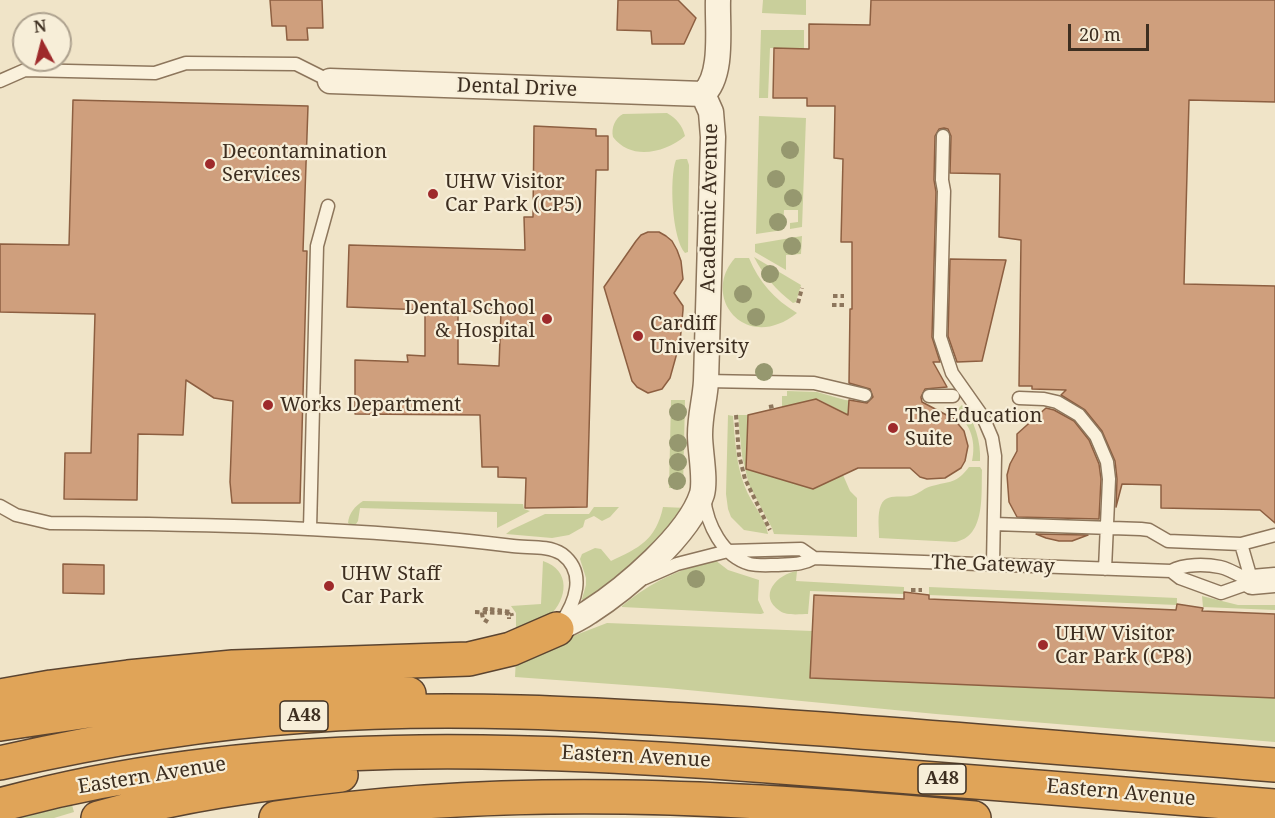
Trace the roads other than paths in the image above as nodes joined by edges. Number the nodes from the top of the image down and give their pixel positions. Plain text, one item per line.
1 (718, 0) edge
2 (0, 81) edge
3 (330, 81) joint
4 (703, 94) junction
5 (943, 136) dead end
6 (328, 206) dead end
7 (706, 381) junction
8 (865, 395) dead end
9 (929, 396) dead end
10 (953, 396) dead end
11 (1019, 398) dead end
12 (703, 491) junction
13 (0, 506) edge
14 (994, 524) junction
15 (1107, 527) junction
16 (309, 529) junction
17 (1275, 535) edge
18 (1241, 544) junction
19 (728, 551) junction
20 (993, 565) junction
21 (1105, 569) junction
22 (1172, 571) junction
23 (1263, 581) edge
24 (607, 600) junction
25 (557, 629) junction
26 (0, 696) edge
27 (611, 715) junction
28 (0, 724) edge
29 (609, 754) junction
30 (0, 763) edge
31 (1275, 765) edge
32 (0, 805) edge
33 (1275, 806) edge
34 (98, 818) edge
35 (276, 818) edge
36 (974, 818) edge

1 - 4 street, Academic Avenue
2 - 3 lane
3 - 4 street, Dental Drive
4 - 7 street, Academic Avenue
5 - 14 lane
6 - 16 lane
7 - 8 lane
7 - 12 street, Academic Avenue
9 - 10 lane
11 - 15 lane
12 - 19 lane, The Gateway
12 - 24 street, Academic Avenue
13 - 16 lane
14 - 15 lane
14 - 20 lane
15 - 18 lane
15 - 21 lane
16 - 25 lane
17 - 18 lane
18 - 23 lane
19 - 20 lane, The Gateway
19 - 24 lane
20 - 21 lane, The Gateway
21 - 22 lane, The Gateway
22 - 23 lane, The Gateway
22 - 23 lane, The Gateway
24 - 25 street, Academic Avenue
25 - 26 highway
27 - 28 highway
27 - 30 highway, Eastern Avenue / A48
27 - 31 highway, Eastern Avenue / A48
29 - 32 highway, Eastern Avenue / A48
29 - 33 highway, Eastern Avenue / A48
29 - 34 highway
35 - 36 highway

